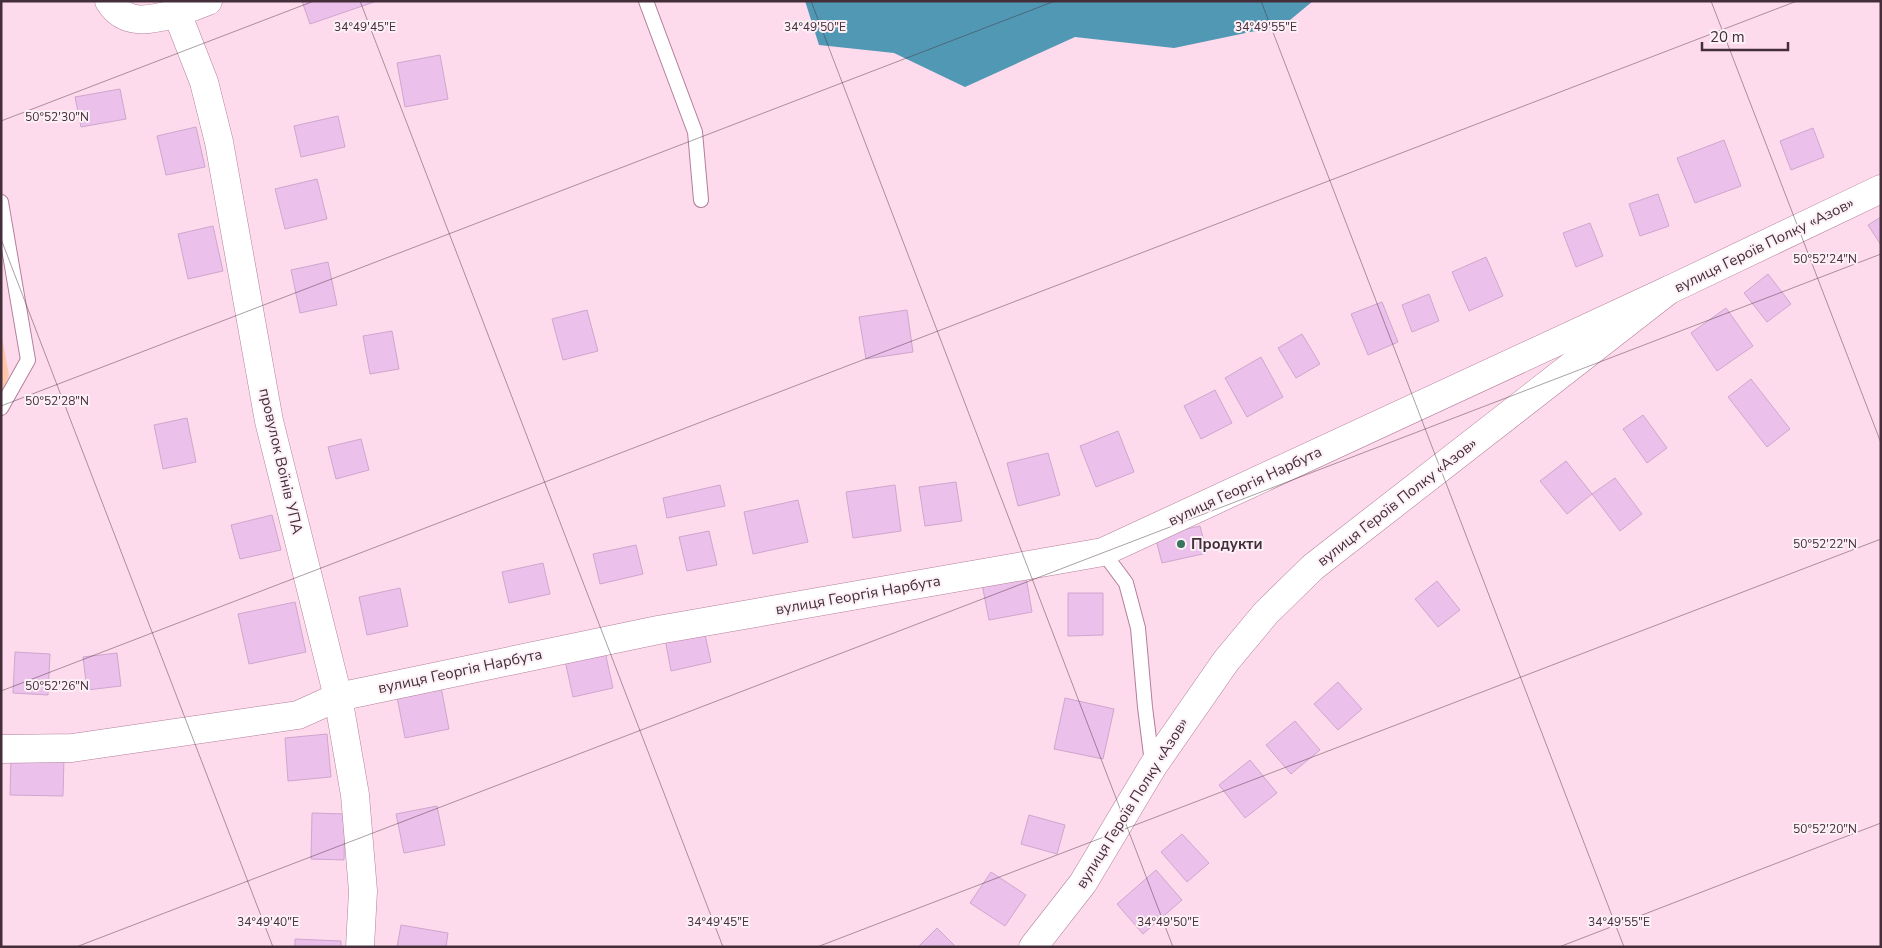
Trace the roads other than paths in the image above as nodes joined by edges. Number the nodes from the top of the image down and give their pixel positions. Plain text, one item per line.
1 (109, 1) edge
2 (208, 1) edge
3 (646, 1) edge
4 (176, 13) junction
5 (1881, 189) edge
6 (701, 200) dead end
7 (1, 202) edge
8 (1669, 290) junction
9 (1, 408) edge
10 (1103, 552) junction
11 (338, 697) junction
12 (1, 749) edge
13 (1153, 766) junction
14 (360, 947) edge
15 (1033, 947) edge

1 - 4 street
2 - 4 street
3 - 6 lane
4 - 11 street, провулок Воїнів УПА
5 - 8 street, вулиця Героїв Полку «Азов»
7 - 9 lane
8 - 10 street, вулиця Георгія Нарбута
8 - 13 street, вулиця Героїв Полку «Азов»
10 - 11 street, вулиця Георгія Нарбута
10 - 13 lane
11 - 12 street, вулиця Георгія Нарбута
11 - 14 street, провулок Воїнів УПА
13 - 15 street, вулиця Героїв Полку «Азов»

